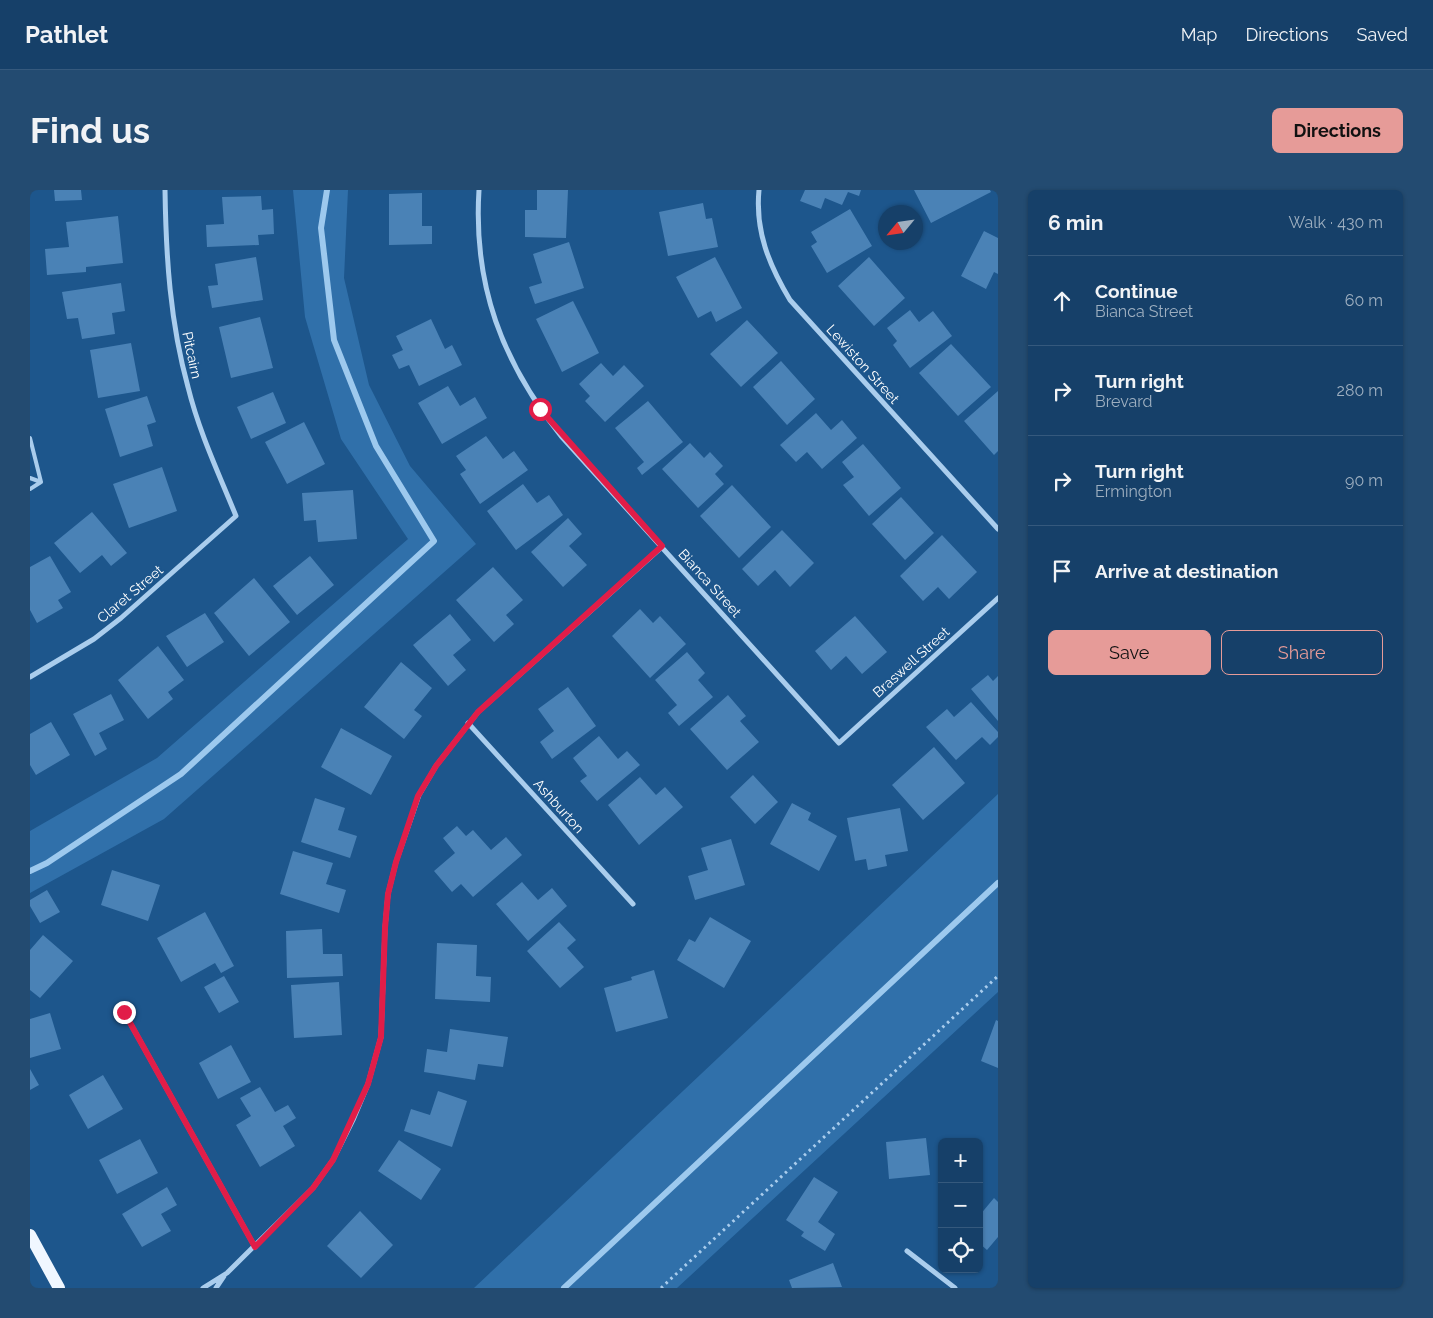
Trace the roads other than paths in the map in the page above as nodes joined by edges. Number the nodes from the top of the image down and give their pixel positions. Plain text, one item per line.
1 (165, 190) edge
2 (479, 190) edge
3 (759, 190) edge
4 (30, 438) edge
5 (30, 478) edge
6 (41, 482) junction
7 (30, 489) edge
8 (236, 516) joint
9 (998, 529) edge
10 (662, 546) junction
11 (998, 598) edge
12 (30, 677) edge
13 (468, 724) junction
14 (839, 743) joint
15 (632, 904) dead end
16 (124, 1012) dead end
17 (30, 1235) edge
18 (255, 1247) junction
19 (907, 1251) dead end
20 (227, 1273) junction
21 (59, 1288) edge
22 (204, 1288) edge
23 (216, 1288) edge
24 (955, 1288) edge

1 - 8 street, Pitcairn
2 - 10 street, Bianca Street
3 - 9 street, Lewiston Street
4 - 6 lane
5 - 6 lane
6 - 7 lane
8 - 12 street, Claret Street
10 - 13 street
10 - 14 street, Bianca Street
11 - 14 street, Braswell Street
13 - 15 street, Ashburton
13 - 18 street
16 - 18 street
17 - 21 main road
18 - 20 street
19 - 24 street
20 - 22 street
20 - 23 street

